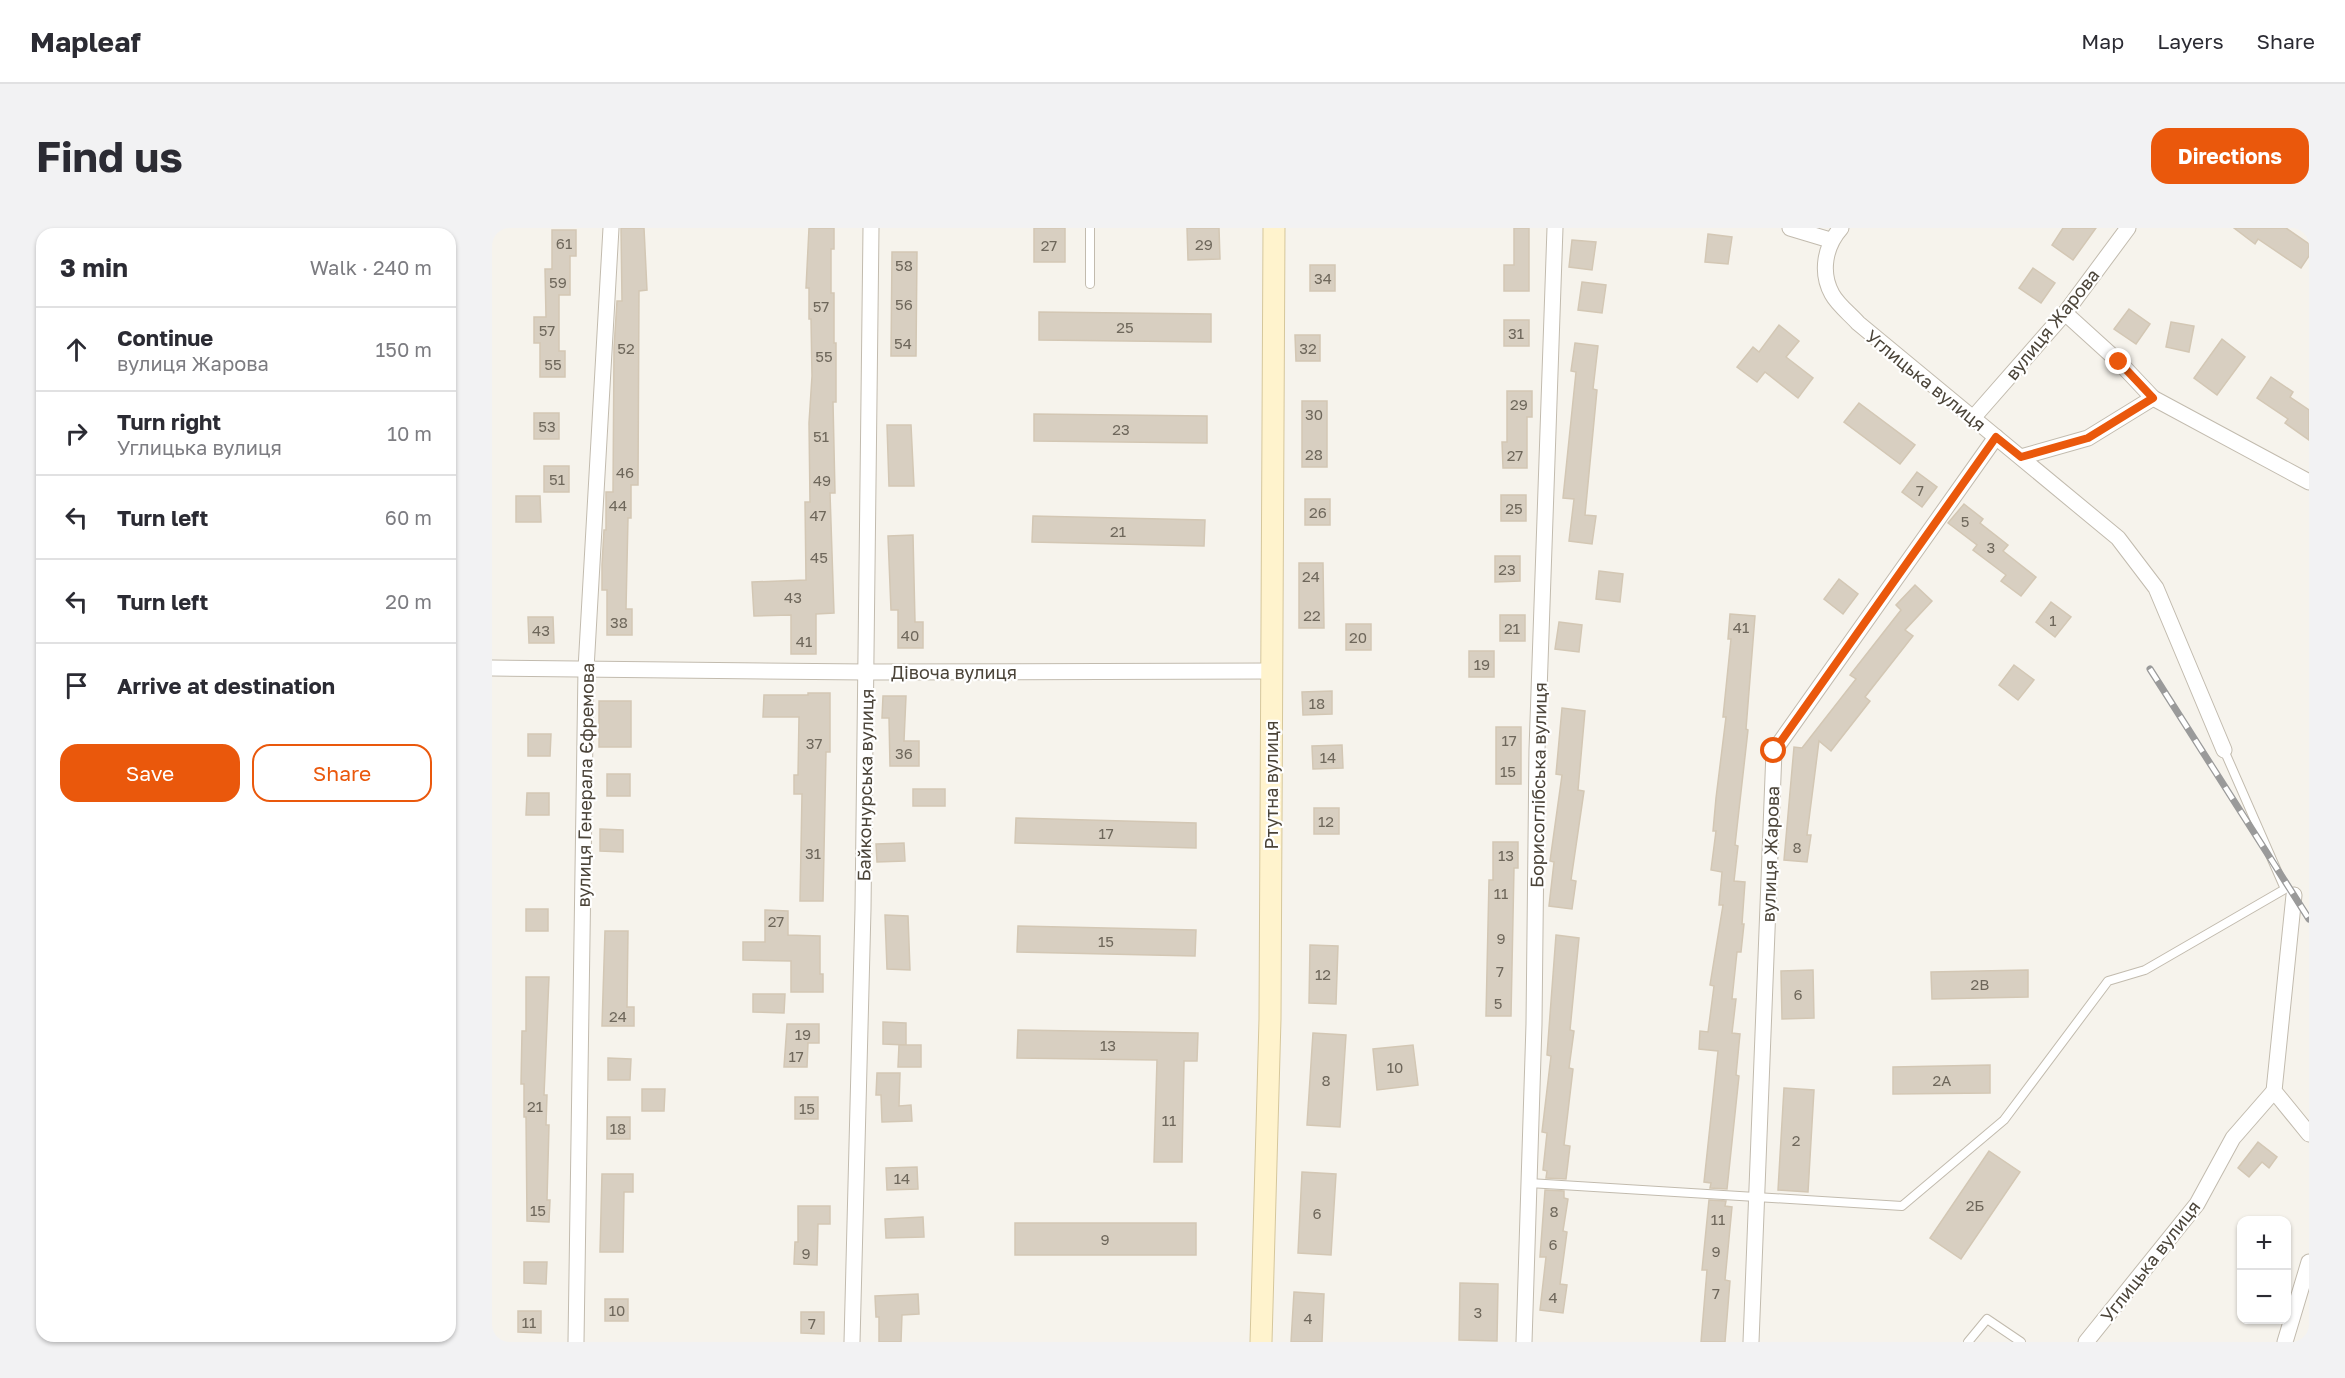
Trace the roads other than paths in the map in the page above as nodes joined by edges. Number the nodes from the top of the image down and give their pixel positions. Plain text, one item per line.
1 (611, 228) edge
2 (871, 228) edge
3 (1090, 228) edge
4 (1274, 228) edge
5 (1555, 228) edge
6 (1790, 228) edge
7 (1840, 228) edge
8 (2128, 228) edge
9 (1830, 240) junction
10 (1090, 284) dead end
11 (2065, 313) junction
12 (2153, 398) junction
13 (1973, 418) junction
14 (1996, 437) junction
15 (2021, 457) junction
16 (2309, 482) edge
17 (492, 668) edge
18 (586, 669) junction
19 (1272, 671) junction
20 (866, 672) junction
21 (2224, 750) joint
22 (2294, 895) dead end
23 (2274, 1091) junction
24 (2309, 1134) edge
25 (1529, 1183) junction
26 (1756, 1197) junction
27 (2309, 1262) edge
28 (576, 1342) edge
29 (852, 1342) edge
30 (1261, 1342) edge
31 (1524, 1342) edge
32 (1751, 1342) edge
33 (1968, 1342) edge
34 (2021, 1342) edge
35 (2086, 1342) edge
36 (2285, 1342) edge

1 - 18 street, вулиця Генерала Єфремова
2 - 20 street, Байконурська вулиця
3 - 10 lane
4 - 19 main road, Ртутна вулиця
5 - 25 street, Борисоглібська вулиця
6 - 9 street
7 - 9 street
8 - 11 street, вулиця Жарова
9 - 13 street, Углицька вулиця
11 - 12 street
11 - 13 street, вулиця Жарова
12 - 15 street
12 - 16 street
13 - 14 street, Углицька вулиця
14 - 15 street, Углицька вулиця
14 - 26 street, вулиця Жарова
15 - 21 street, Углицька вулиця
17 - 18 street, Дівоча вулиця
18 - 20 street, Дівоча вулиця
18 - 28 street, вулиця Генерала Єфремова
19 - 20 street, Дівоча вулиця
19 - 30 main road, Ртутна вулиця
20 - 29 street, Байконурська вулиця
21 - 26 lane
22 - 23 street
23 - 24 street
23 - 35 street, Углицька вулиця
25 - 26 lane
25 - 31 street, Борисоглібська вулиця
26 - 32 street, вулиця Жарова
27 - 36 street
33 - 34 lane

